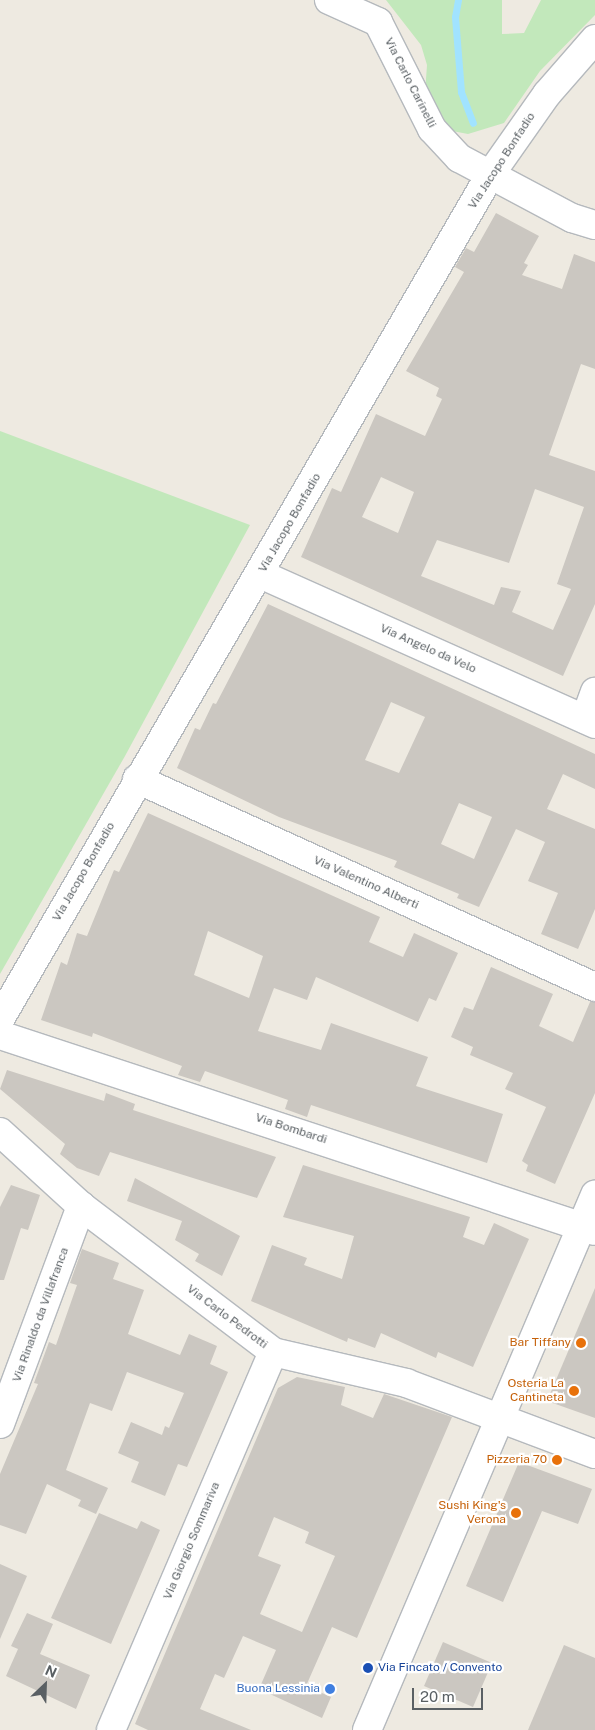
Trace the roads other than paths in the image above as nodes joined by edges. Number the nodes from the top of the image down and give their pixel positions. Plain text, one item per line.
1 (329, 0) edge
2 (595, 39) edge
3 (490, 175) junction
4 (595, 225) edge
5 (260, 574) junction
6 (595, 692) edge
7 (590, 722) edge
8 (137, 779) junction
9 (595, 986) edge
10 (0, 1019) edge
11 (0, 1035) edge
12 (0, 1132) edge
13 (595, 1195) edge
14 (81, 1206) junction
15 (588, 1229) edge
16 (273, 1352) junction
17 (499, 1417) junction
18 (0, 1424) edge
19 (595, 1454) edge
20 (111, 1730) edge
21 (367, 1730) edge

1 - 3 street, Via Carlo Carinelli
2 - 3 street, Via Jacopo Bonfadio
3 - 4 street, Via Carlo Carinelli
3 - 5 street, Via Jacopo Bonfadio
5 - 7 street, Via Angelo da Velo
5 - 8 street, Via Jacopo Bonfadio
6 - 7 street
8 - 9 street, Via Valentino Alberti
8 - 10 street, Via Jacopo Bonfadio
11 - 15 street, Via Bombardi
12 - 14 street, Via Carlo Pedrotti
13 - 15 street
14 - 16 street, Via Carlo Pedrotti
14 - 18 street, Via Rinaldo da Villafranca
15 - 17 street
16 - 17 street, Via Carlo Pedrotti
16 - 20 street, Via Giorgio Sommariva
17 - 19 street, Via Carlo Pedrotti
17 - 21 street

